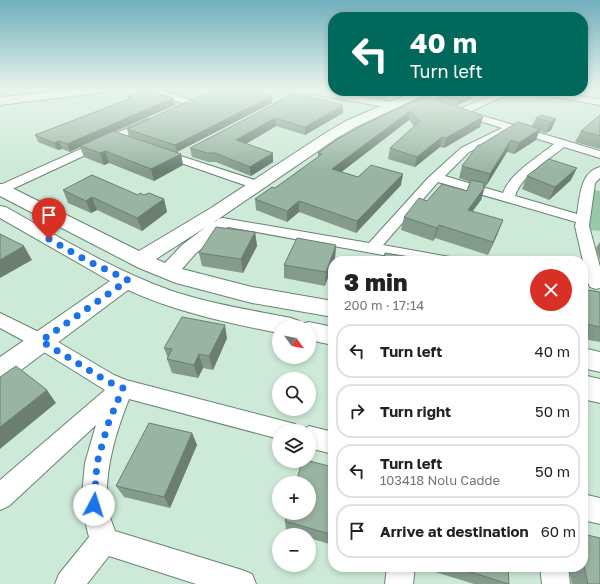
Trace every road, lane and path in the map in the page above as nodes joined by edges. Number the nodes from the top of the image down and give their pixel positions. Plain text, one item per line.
1 (370, 116) edge
2 (383, 116) edge
3 (476, 116) edge
4 (156, 118) edge
5 (512, 128) junction
6 (116, 137) junction
7 (130, 142) edge
8 (563, 143) junction
9 (151, 149) edge
10 (192, 151) edge
11 (600, 155) edge
12 (178, 158) junction
13 (537, 163) junction
14 (552, 168) edge
15 (600, 171) edge
16 (574, 176) edge
17 (436, 177) junction
18 (595, 184) edge
19 (257, 185) junction
20 (0, 189) edge
21 (508, 198) junction
22 (0, 211) edge
23 (223, 222) junction
24 (583, 226) junction
25 (600, 235) edge
26 (372, 249) junction
27 (414, 256) edge
28 (140, 260) junction
29 (168, 272) junction
30 (128, 280) junction
31 (593, 282) edge
32 (328, 308) edge
33 (0, 320) edge
34 (272, 323) edge
35 (316, 332) edge
36 (328, 335) edge
37 (41, 341) junction
38 (588, 359) edge
39 (600, 362) edge
40 (0, 371) edge
41 (123, 388) junction
42 (588, 388) edge
43 (600, 391) edge
44 (272, 427) edge
45 (316, 439) edge
46 (328, 442) edge
47 (0, 497) edge
48 (588, 508) edge
49 (600, 511) edge
50 (104, 541) junction
51 (400, 572) edge
52 (555, 572) edge
53 (69, 584) edge
54 (242, 584) edge
55 (399, 584) edge
56 (556, 584) edge

1 - 19 main road
2 - 23 main road
3 - 5 street
4 - 6 street
5 - 8 street
5 - 17 street
6 - 7 street
6 - 20 street
8 - 11 street
8 - 13 street
9 - 12 street
10 - 12 street
12 - 19 street
13 - 14 street
13 - 21 street
15 - 18 street
16 - 18 street
17 - 21 street
17 - 26 street
18 - 24 street
19 - 28 main road
20 - 28 main road
21 - 24 street
22 - 30 main road
23 - 26 street
23 - 29 main road
24 - 25 street
24 - 31 street
26 - 27 street
28 - 29 main road
29 - 32 main road
30 - 34 main road
30 - 37 main road
33 - 37 street
35 - 36 main road
37 - 40 main road
37 - 41 street
38 - 39 main road
41 - 44 street
41 - 47 street
41 - 50 street
42 - 43 main road
45 - 46 street
48 - 49 street
50 - 53 street
50 - 54 street
51 - 55 street
52 - 56 street

